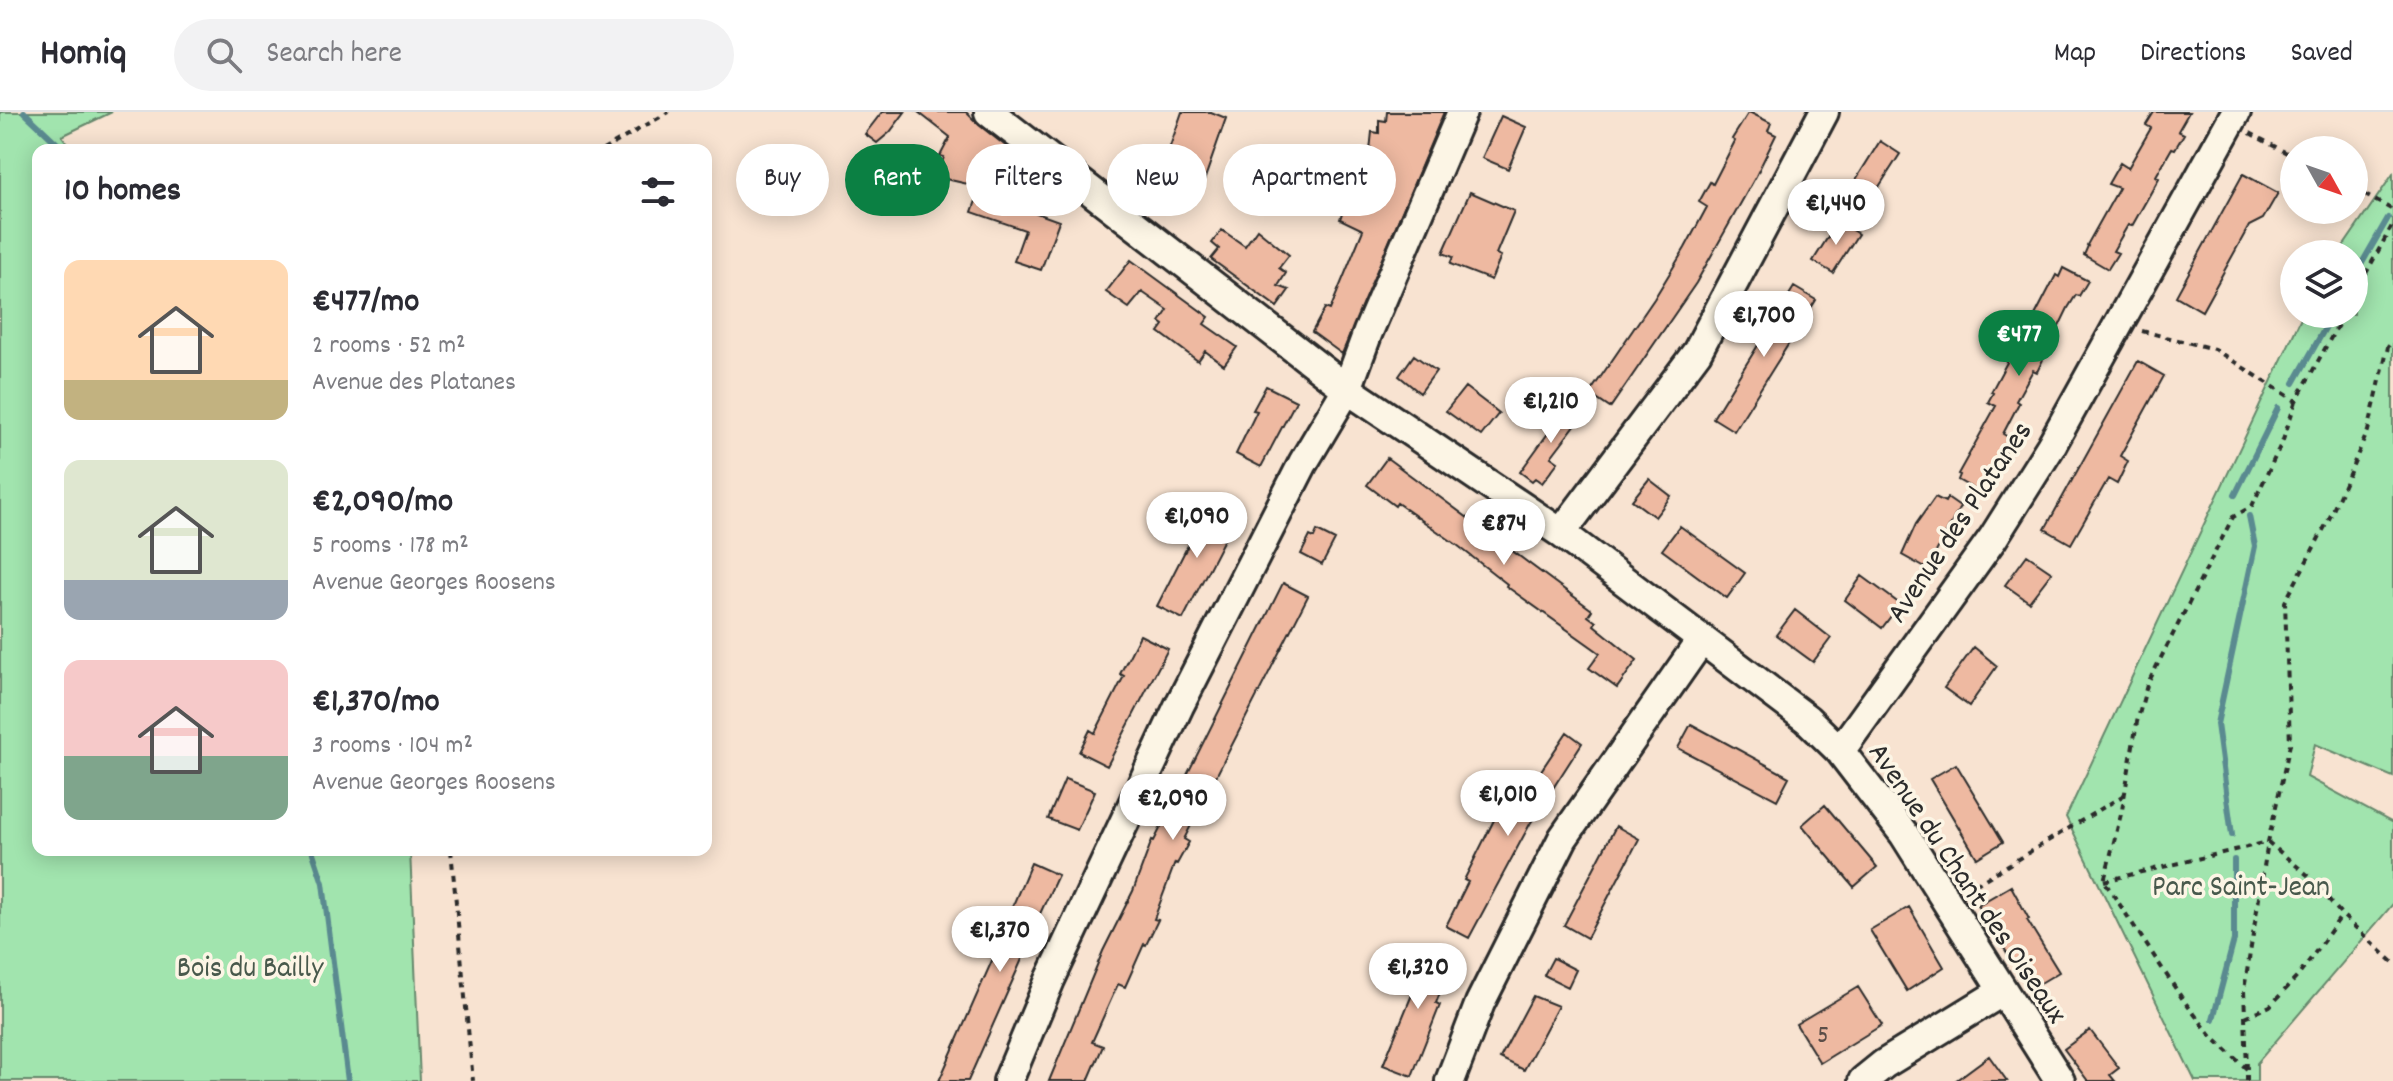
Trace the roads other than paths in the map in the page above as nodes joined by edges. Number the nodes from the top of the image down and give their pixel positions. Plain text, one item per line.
1 (989, 112) edge
2 (1462, 112) edge
3 (1824, 112) edge
4 (2233, 117) edge
5 (1347, 389) junction
6 (1561, 533) junction
7 (1702, 639) junction
8 (1840, 751) junction
9 (2003, 991) junction
10 (1008, 1081) edge
11 (1450, 1081) edge
12 (1863, 1081) edge
13 (2060, 1081) edge

1 - 5 street, Avenue du Chant des Oiseaux
2 - 5 street
3 - 6 street
4 - 8 street, Avenue des Platanes
5 - 6 street, Avenue du Chant des Oiseaux
5 - 10 street
6 - 7 street, Avenue du Chant des Oiseaux
7 - 8 street, Avenue du Chant des Oiseaux
7 - 11 street
8 - 9 street, Avenue du Chant des Oiseaux
9 - 12 street
9 - 13 street, Avenue du Chant des Oiseaux

